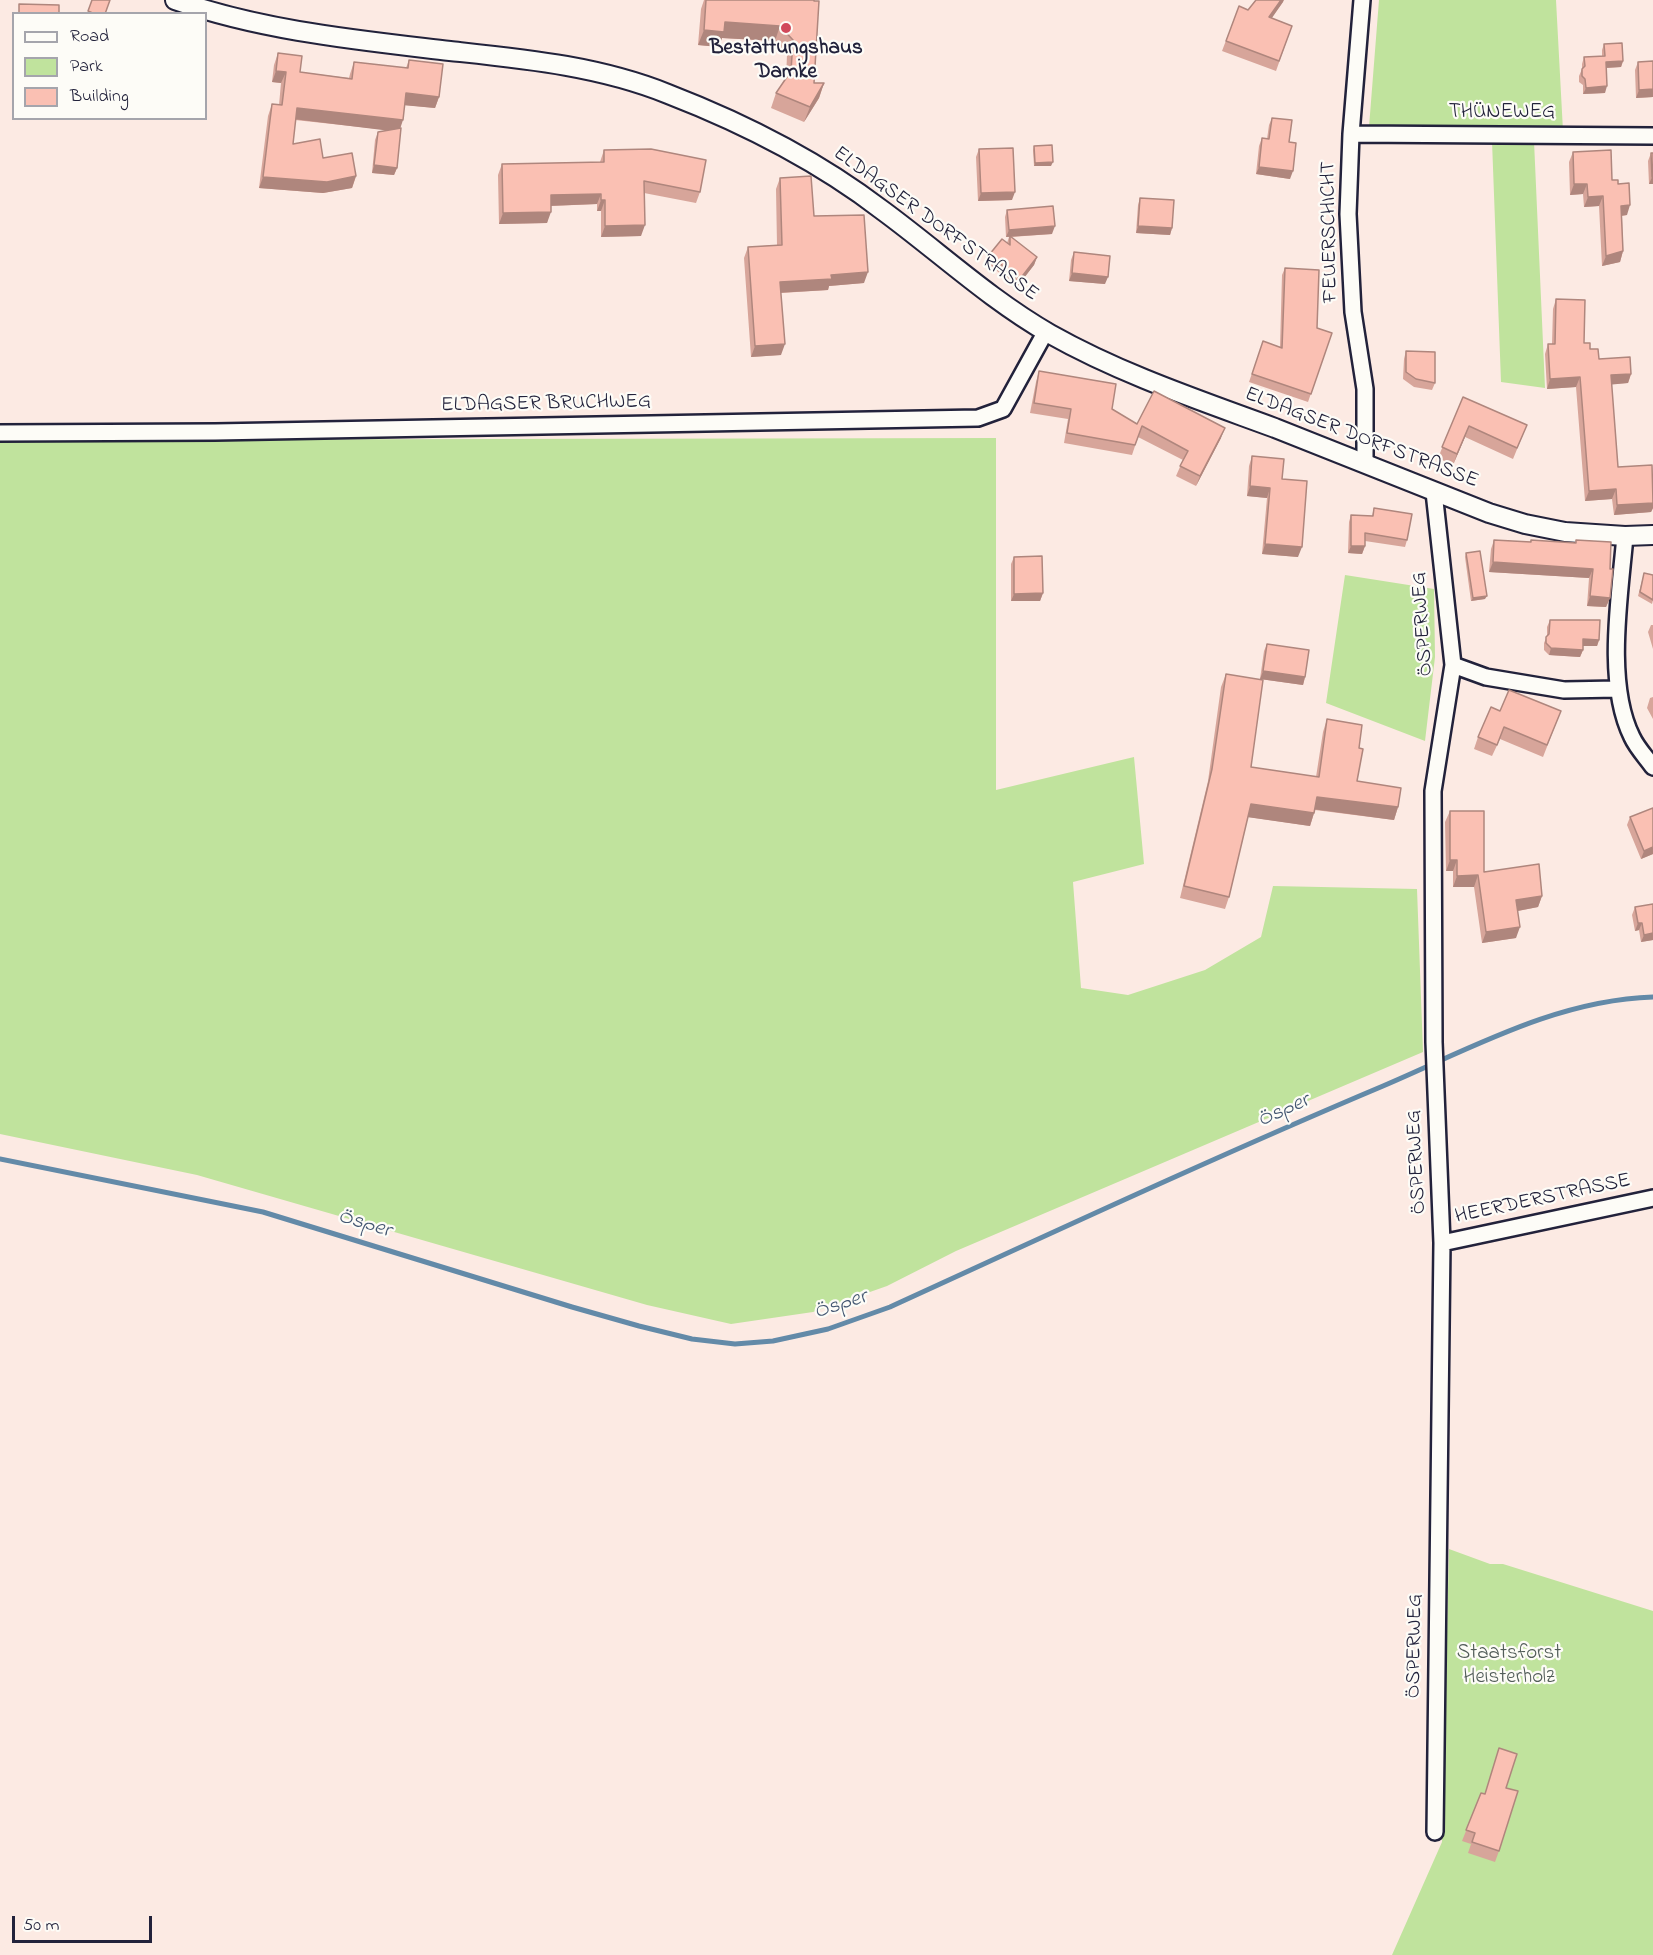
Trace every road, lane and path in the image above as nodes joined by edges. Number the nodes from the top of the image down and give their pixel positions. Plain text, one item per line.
1 (175, 0) edge
2 (1362, 0) edge
3 (1351, 134) junction
4 (1653, 136) edge
5 (1046, 331) junction
6 (0, 433) edge
7 (1365, 463) junction
8 (1434, 492) junction
9 (1625, 536) junction
10 (1653, 536) edge
11 (1453, 665) junction
12 (1617, 689) junction
13 (1653, 767) edge
14 (1653, 1198) edge
15 (1442, 1243) junction
16 (1435, 1832) dead end

1 - 5 street, ELDAGSER DORFSTRASSE
2 - 3 street, FEUERSCHICHT
3 - 4 street, THÜNEWEG
3 - 7 street, FEUERSCHICHT
5 - 6 street, ELDAGSER BRUCHWEG
5 - 7 street, ELDAGSER DORFSTRASSE
7 - 8 street, ELDAGSER DORFSTRASSE
8 - 9 street, ELDAGSER DORFSTRASSE
8 - 11 street, ÖSPERWEG
9 - 10 street, ELDAGSER DORFSTRASSE
9 - 12 street
11 - 12 street
11 - 15 street, ÖSPERWEG
12 - 13 street
14 - 15 street, HEERDERSTRASSE
15 - 16 street, ÖSPERWEG

